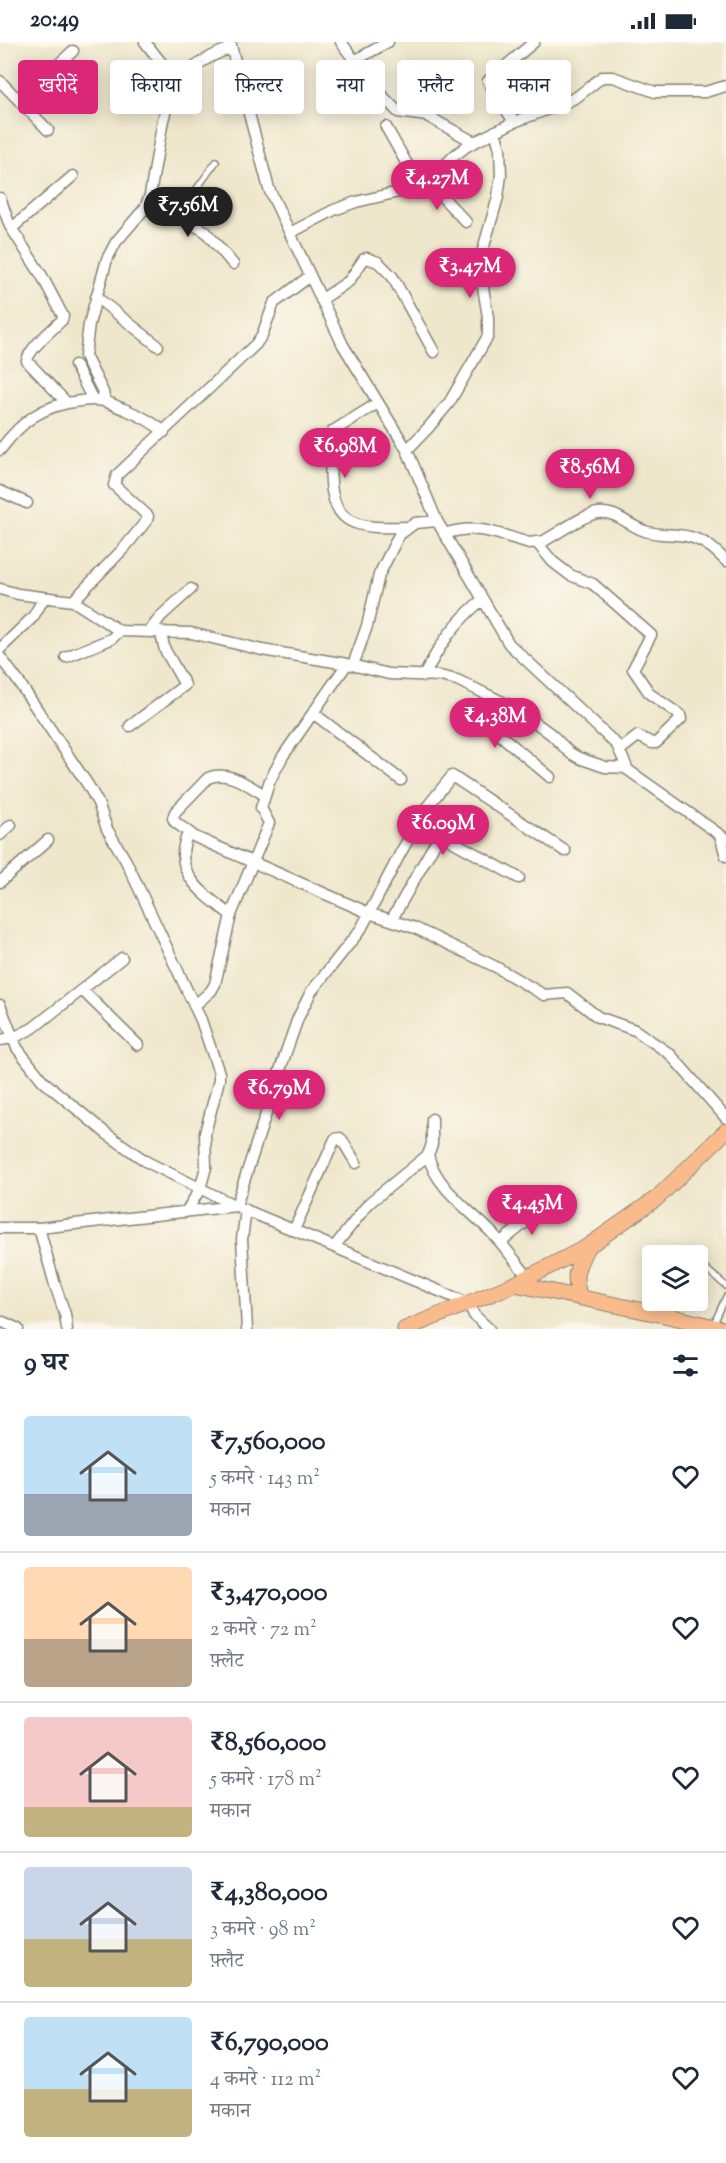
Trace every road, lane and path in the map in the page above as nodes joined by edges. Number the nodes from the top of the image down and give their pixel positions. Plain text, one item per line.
1 (145, 42) edge
2 (341, 42) edge
3 (388, 42) edge
4 (534, 42) edge
5 (230, 45) edge
6 (73, 51) dead end
7 (63, 60) edge
8 (159, 60) edge
9 (353, 60) edge
10 (356, 60) edge
11 (202, 61) edge
12 (0, 81) edge
13 (726, 86) edge
14 (18, 98) edge
15 (385, 98) edge
16 (33, 114) edge
17 (165, 114) edge
18 (514, 122) junction
19 (386, 127) dead end
20 (48, 130) dead end
21 (495, 131) junction
22 (474, 142) junction
23 (216, 162) dead end
24 (73, 176) dead end
25 (424, 184) junction
26 (0, 198) edge
27 (145, 208) junction
28 (177, 216) junction
29 (466, 222) dead end
30 (12, 228) junction
31 (290, 233) junction
32 (233, 264) dead end
33 (310, 276) junction
34 (96, 297) junction
35 (321, 300) junction
36 (158, 346) dead end
37 (434, 351) dead end
38 (75, 364) dead end
39 (93, 400) junction
40 (105, 401) junction
41 (66, 402) junction
42 (378, 403) junction
43 (164, 432) junction
44 (0, 450) edge
45 (407, 450) junction
46 (0, 491) edge
47 (27, 503) dead end
48 (437, 521) junction
49 (407, 527) junction
50 (444, 534) junction
51 (537, 543) junction
52 (726, 561) edge
53 (0, 589) edge
54 (191, 589) dead end
55 (44, 598) junction
56 (482, 600) junction
57 (73, 601) junction
58 (120, 631) junction
59 (154, 632) junction
60 (0, 649) edge
61 (66, 657) dead end
62 (2, 665) edge
63 (350, 665) junction
64 (424, 676) junction
65 (515, 708) junction
66 (313, 713) junction
67 (130, 726) dead end
68 (620, 750) junction
69 (626, 768) junction
70 (550, 777) dead end
71 (401, 780) dead end
72 (265, 795) junction
73 (11, 825) dead end
74 (188, 833) junction
75 (0, 836) edge
76 (723, 837) edge
77 (48, 840) dead end
78 (565, 851) dead end
79 (726, 856) edge
80 (253, 861) junction
81 (519, 878) dead end
82 (0, 882) edge
83 (369, 913) junction
84 (231, 915) junction
85 (392, 919) junction
86 (122, 958) dead end
87 (83, 991) junction
88 (0, 1005) edge
89 (194, 1006) junction
90 (13, 1038) junction
91 (0, 1040) edge
92 (138, 1045) dead end
93 (726, 1118) edge
94 (432, 1119) dead end
95 (726, 1131) edge
96 (428, 1155) junction
97 (356, 1163) dead end
98 (200, 1189) junction
99 (545, 1207) dead end
100 (241, 1208) junction
101 (186, 1212) junction
102 (0, 1228) edge
103 (39, 1228) junction
104 (294, 1230) junction
105 (501, 1242) junction
106 (334, 1246) junction
107 (587, 1247) junction
108 (708, 1271) edge
109 (521, 1281) junction
110 (726, 1286) edge
111 (726, 1297) edge
112 (580, 1298) junction
113 (468, 1303) junction
114 (3, 1322) dead end
115 (715, 1328) edge
116 (18, 1329) edge
117 (67, 1329) edge
118 (247, 1329) edge
119 (405, 1329) edge
120 (489, 1329) edge

1 - 8 street
2 - 9 street
3 - 10 street
4 - 18 street
5 - 11 street
5 - 31 street
6 - 7 street
12 - 14 street
13 - 18 street
15 - 22 street
16 - 20 street
17 - 27 street
18 - 21 street
19 - 25 street
21 - 22 street
21 - 45 street
22 - 25 street
23 - 28 lane
24 - 30 street
25 - 29 street
25 - 31 street
26 - 30 street
27 - 28 street
27 - 34 street
28 - 32 street
30 - 41 street
31 - 33 street
33 - 35 street
33 - 43 street
34 - 36 street
34 - 40 street
35 - 37 street
35 - 42 street
38 - 39 street
39 - 40 street
39 - 41 street
40 - 43 street
41 - 44 street
42 - 45 street
42 - 49 street
43 - 57 street
45 - 48 street
46 - 47 street
48 - 49 street
48 - 50 street
49 - 63 street
50 - 51 street
50 - 56 street
51 - 52 street
51 - 68 street
53 - 55 street
54 - 59 street
55 - 57 street
55 - 60 street
56 - 64 street
56 - 68 street
57 - 58 street
58 - 59 street
58 - 61 street
59 - 63 street
59 - 67 street
62 - 89 street
63 - 64 street
63 - 66 street
64 - 65 street
65 - 69 street
65 - 70 street
66 - 71 street
66 - 72 street
68 - 69 street
69 - 76 street
72 - 74 street
72 - 80 street
73 - 75 street
74 - 80 street
74 - 84 street
76 - 79 street
77 - 82 street
78 - 83 street
80 - 83 street
80 - 84 street
81 - 85 street
83 - 85 street
83 - 100 street
84 - 89 street
85 - 93 street
86 - 87 street
87 - 90 street
87 - 92 street
88 - 90 street
89 - 98 street
90 - 91 street
90 - 98 street
94 - 96 street
95 - 107 main road
96 - 105 street
96 - 106 street
97 - 104 street
98 - 100 street
98 - 101 street
99 - 105 street
100 - 101 street
100 - 104 street
100 - 118 street
101 - 103 street
102 - 103 street
103 - 117 street
104 - 106 street
105 - 109 street
106 - 113 street
107 - 109 main road
107 - 112 main road
108 - 110 lane
109 - 112 main road
109 - 113 main road
111 - 115 lane
112 - 115 main road
113 - 119 main road
113 - 120 street
114 - 116 street

